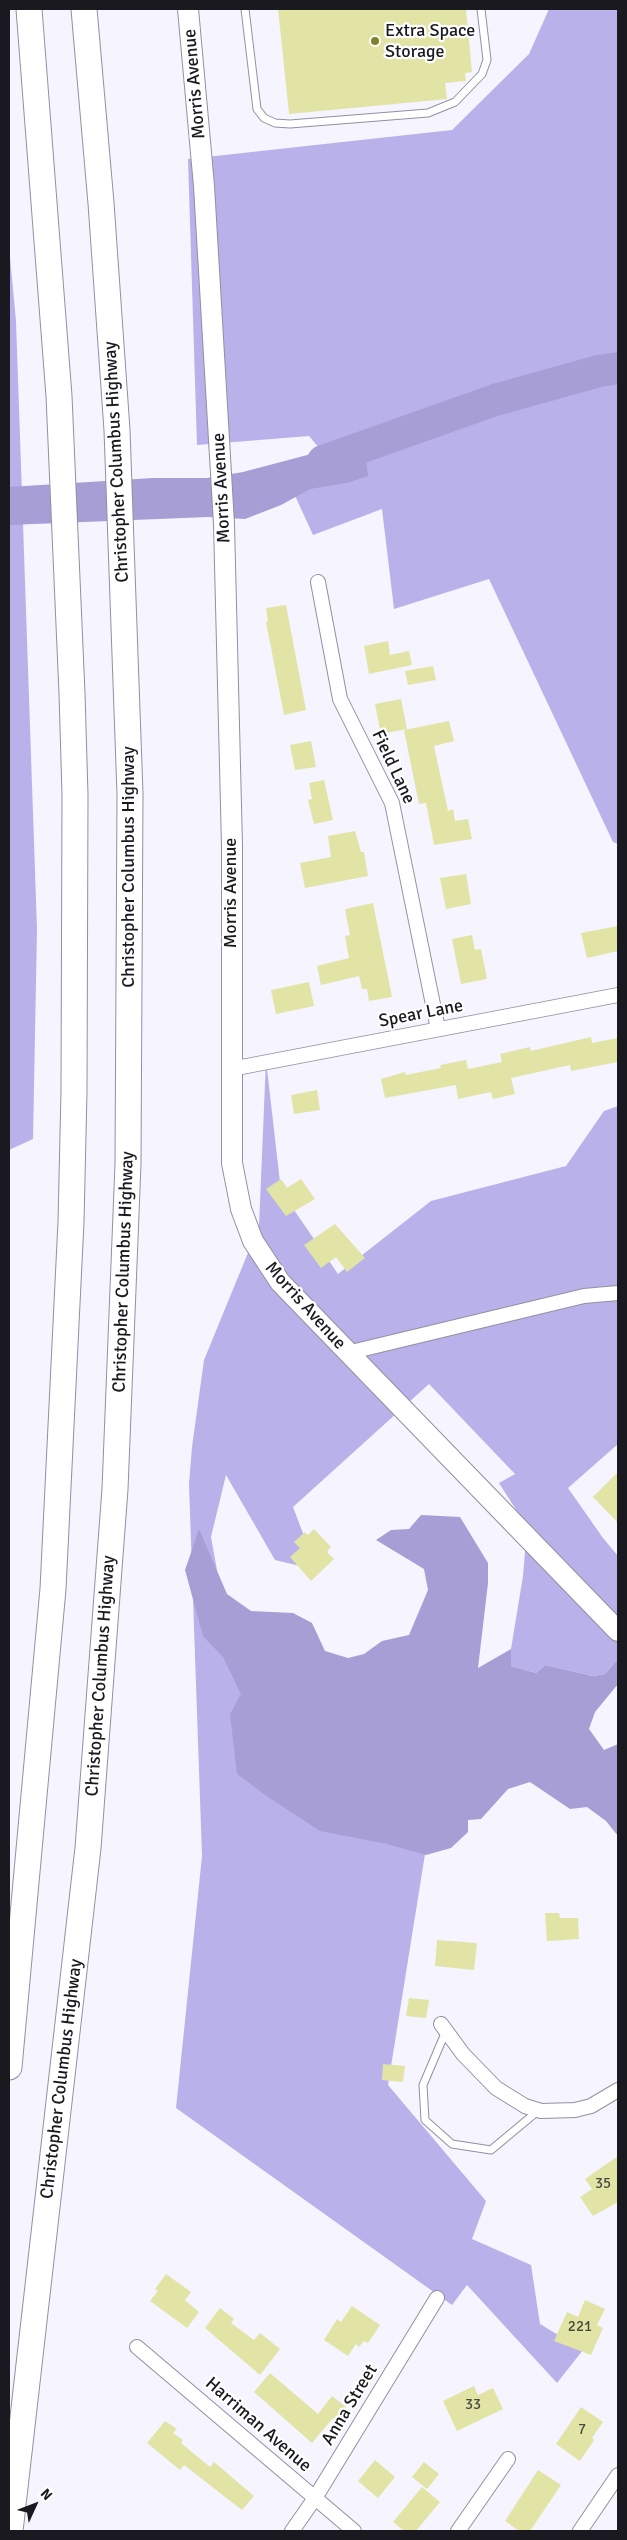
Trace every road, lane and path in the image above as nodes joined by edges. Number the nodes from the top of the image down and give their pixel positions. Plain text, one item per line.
1 (25, 9) edge
2 (29, 9) edge
3 (84, 9) edge
4 (188, 9) edge
5 (246, 9) edge
6 (481, 9) edge
7 (34, 68) junction
8 (318, 582) dead end
9 (618, 995) edge
10 (438, 1029) junction
11 (231, 1069) junction
12 (618, 1293) edge
13 (347, 1353) junction
14 (618, 1631) edge
15 (443, 2028) joint
16 (9, 2067) edge
17 (618, 2090) edge
18 (539, 2110) junction
19 (437, 2298) dead end
20 (137, 2347) dead end
21 (508, 2459) dead end
22 (618, 2475) edge
23 (315, 2498) junction
24 (10, 2531) edge
25 (292, 2531) edge
26 (354, 2531) edge
27 (458, 2531) edge
28 (580, 2531) edge

1 - 7 highway
2 - 7 highway
3 - 24 highway, Christopher Columbus Highway
4 - 11 street, Morris Avenue
5 - 6 lane
7 - 16 highway
8 - 10 street, Field Lane
9 - 10 street, Spear Lane
10 - 11 street, Spear Lane
11 - 13 street, Morris Avenue
12 - 13 street
13 - 14 street, Morris Avenue
15 - 18 street
15 - 18 lane
17 - 18 street
19 - 23 street, Anna Street
20 - 23 street, Harriman Avenue
21 - 27 street
22 - 28 street
23 - 25 street, Anna Street
23 - 26 street, Harriman Avenue

